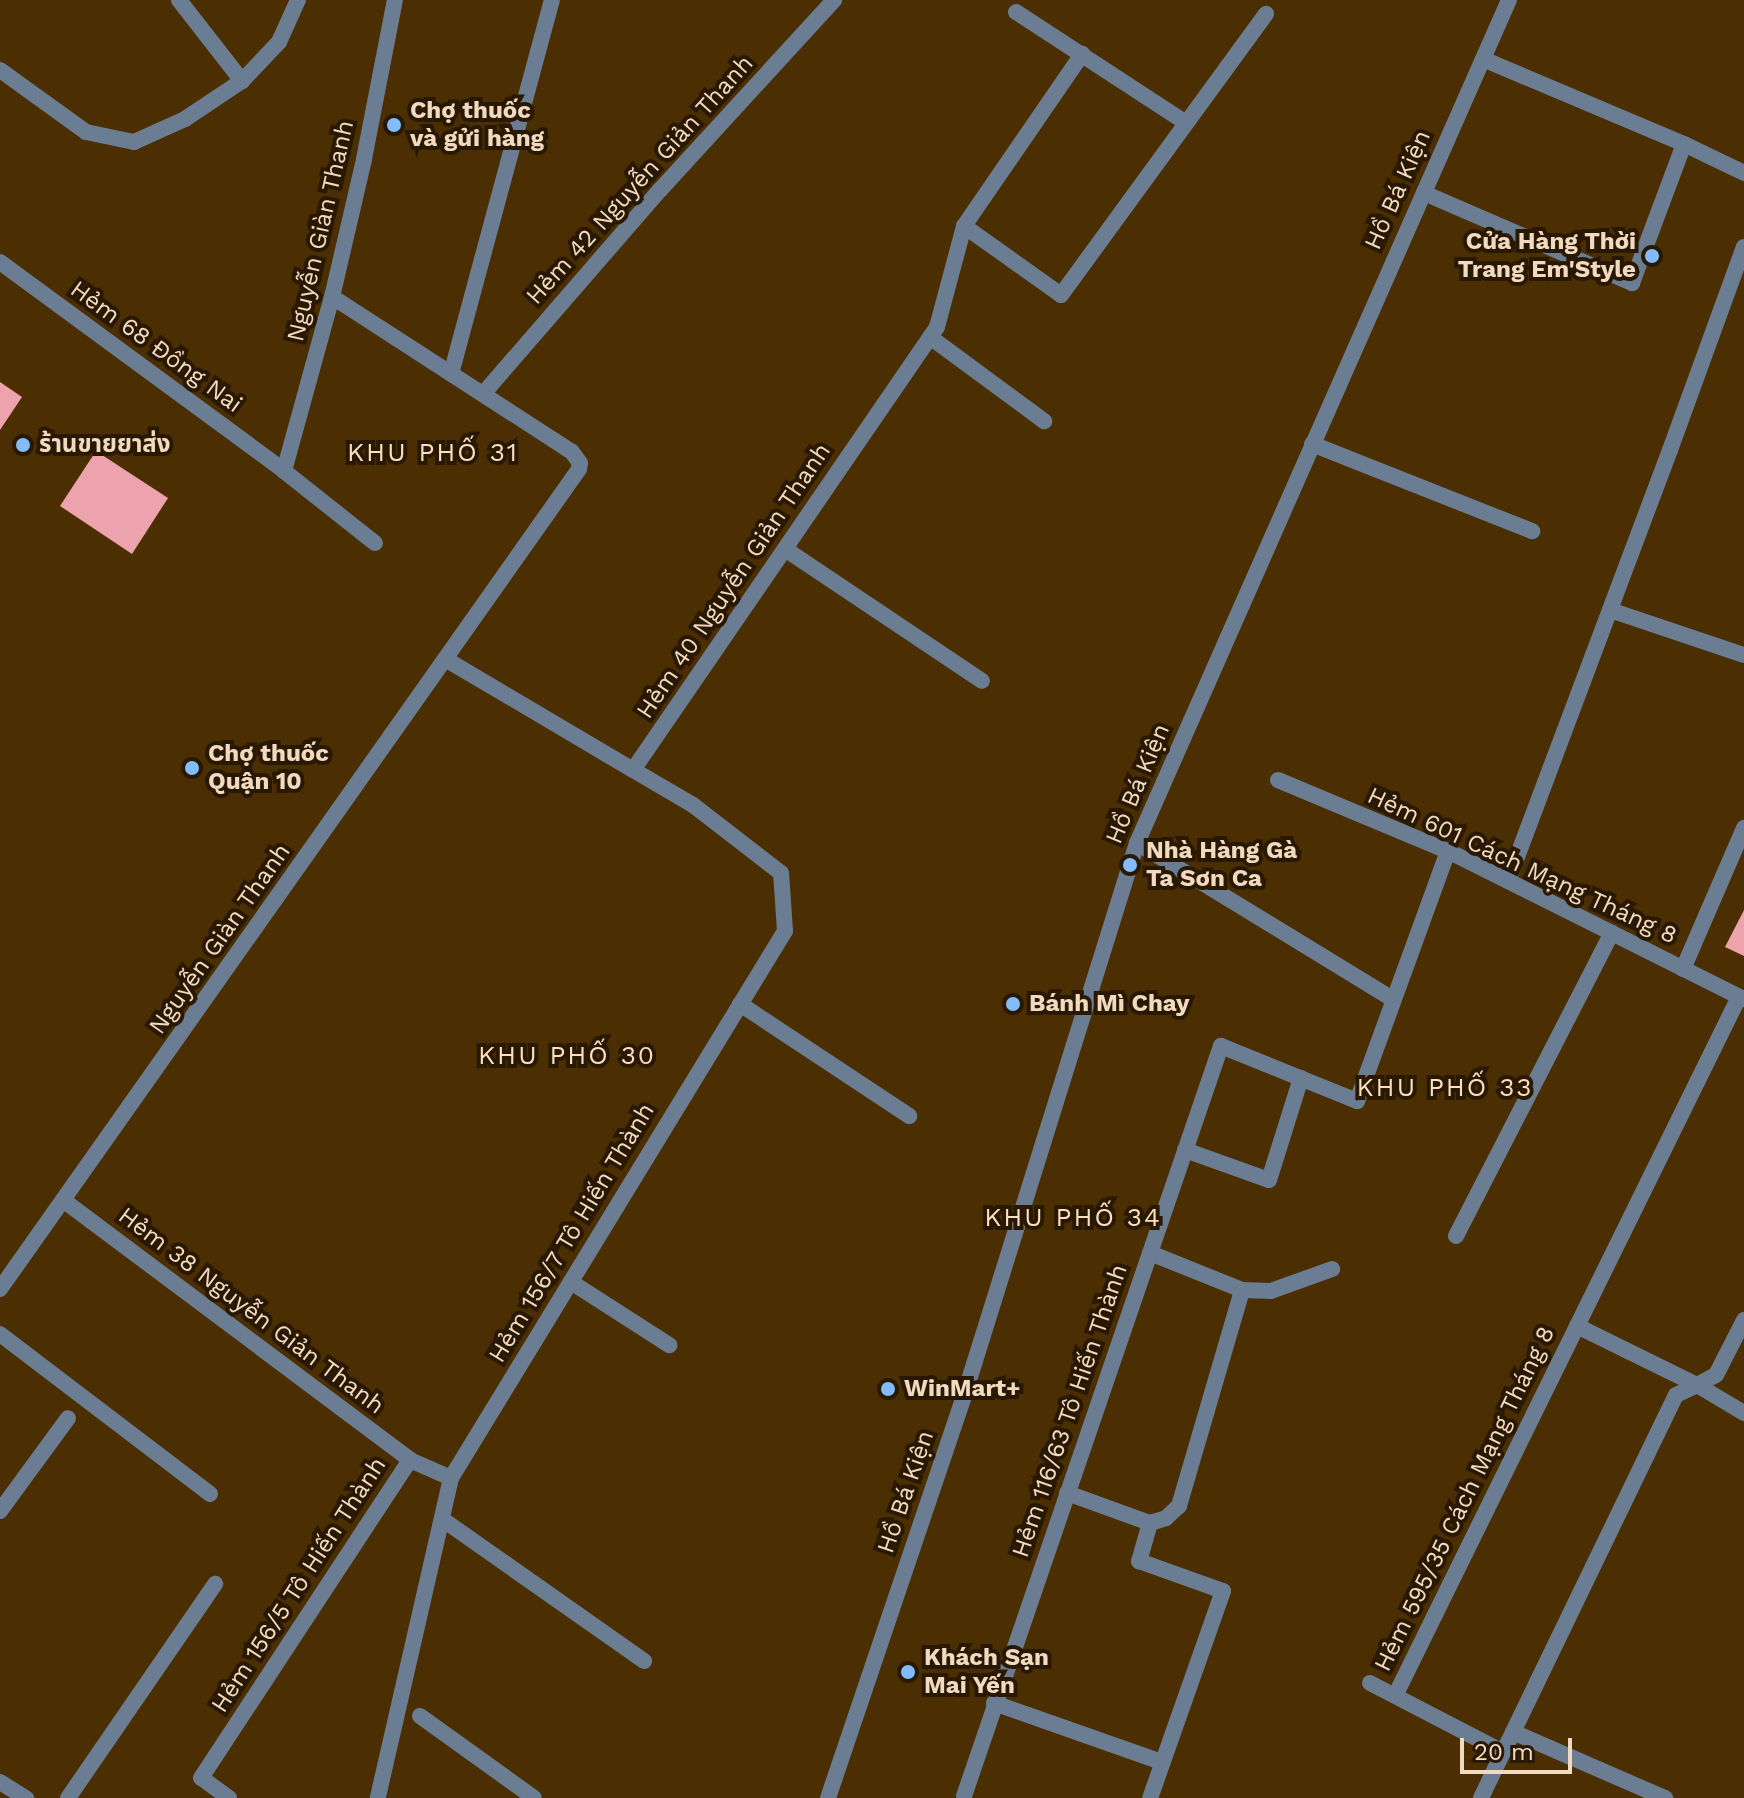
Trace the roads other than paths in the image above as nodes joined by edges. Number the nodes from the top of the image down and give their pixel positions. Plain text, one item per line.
1 (179, 0) edge
2 (298, 0) edge
3 (395, 0) edge
4 (552, 0) edge
5 (834, 0) edge
6 (1509, 0) edge
7 (1016, 12) dead end
8 (1266, 14) dead end
9 (1082, 54) junction
10 (1483, 59) junction
11 (0, 70) edge
12 (242, 81) junction
13 (1186, 123) junction
14 (1684, 144) junction
15 (1744, 173) edge
16 (1424, 193) junction
17 (964, 226) junction
18 (1744, 247) edge
19 (0, 262) edge
20 (1740, 271) edge
21 (332, 297) junction
22 (930, 337) junction
23 (451, 374) junction
24 (483, 394) junction
25 (1044, 421) dead end
26 (1312, 444) junction
27 (284, 471) junction
28 (1532, 531) dead end
29 (375, 543) dead end
30 (785, 549) junction
31 (1610, 610) junction
32 (1742, 650) edge
33 (447, 660) junction
34 (982, 681) dead end
35 (633, 770) junction
36 (1278, 780) dead end
37 (1744, 828) edge
38 (1137, 843) junction
39 (1448, 851) junction
40 (1508, 881) junction
41 (1612, 933) junction
42 (1683, 969) junction
43 (1741, 998) edge
44 (1393, 999) junction
45 (740, 1004) junction
46 (1301, 1078) junction
47 (909, 1116) dead end
48 (1185, 1150) junction
49 (63, 1200) junction
50 (1456, 1236) dead end
51 (1150, 1253) junction
52 (1332, 1269) dead end
53 (571, 1282) junction
54 (0, 1289) edge
55 (1242, 1290) junction
56 (1744, 1320) edge
57 (1577, 1326) junction
58 (0, 1334) edge
59 (669, 1345) dead end
60 (1697, 1385) junction
61 (1744, 1413) edge
62 (68, 1418) dead end
63 (410, 1460) junction
64 (451, 1478) junction
65 (6, 1491) edge
66 (1067, 1493) junction
67 (210, 1494) dead end
68 (0, 1511) edge
69 (442, 1519) junction
70 (1150, 1523) junction
71 (215, 1584) dead end
72 (644, 1661) dead end
73 (1370, 1683) dead end
74 (1396, 1694) junction
75 (994, 1703) junction
76 (420, 1716) dead end
77 (1513, 1732) junction
78 (1503, 1752) junction
79 (1162, 1762) junction
80 (0, 1782) edge
81 (964, 1796) dead end
82 (26, 1798) edge
83 (68, 1798) edge
84 (229, 1798) edge
85 (378, 1798) edge
86 (534, 1798) edge
87 (828, 1798) edge
88 (1150, 1798) edge
89 (1481, 1798) edge
90 (1665, 1798) edge

1 - 12 street
2 - 12 street
3 - 21 street, Nguyễn Giàn Thanh
4 - 23 street
5 - 24 street, Hẻm 42 Nguyễn Giản Thanh
6 - 10 street, Hồ Bá Kiện
7 - 9 street
8 - 13 street
9 - 13 street
9 - 17 street, Hẻm 40 Nguyễn Giản Thanh
10 - 14 street
10 - 16 street, Hồ Bá Kiện
11 - 12 street
13 - 17 street
14 - 15 street
14 - 16 street
16 - 26 street, Hồ Bá Kiện
17 - 22 street, Hẻm 40 Nguyễn Giản Thanh
18 - 20 street
19 - 27 street, Hẻm 68 Đồng Nai
20 - 31 street
21 - 23 street
21 - 27 street, Nguyễn Giàn Thanh
22 - 25 street
22 - 30 street, Hẻm 40 Nguyễn Giản Thanh
23 - 24 street
24 - 33 street, Nguyễn Giàn Thanh
26 - 28 street
26 - 38 street, Hồ Bá Kiện
27 - 29 street, Hẻm 68 Đồng Nai
30 - 34 street
30 - 35 street, Hẻm 40 Nguyễn Giản Thanh
31 - 32 street
31 - 40 street
33 - 35 street
33 - 49 street, Nguyễn Giàn Thanh
35 - 45 street, Hẻm 156/7 Tô Hiến Thành
36 - 39 street, Hẻm 601 Cách Mạng Tháng 8
37 - 42 street
38 - 44 street
38 - 87 street, Hồ Bá Kiện
39 - 40 street, Hẻm 601 Cách Mạng Tháng 8
39 - 44 street
40 - 41 street, Hẻm 601 Cách Mạng Tháng 8
41 - 42 street, Hẻm 601 Cách Mạng Tháng 8
41 - 50 street
42 - 43 street, Hẻm 601 Cách Mạng Tháng 8
43 - 57 street, Hẻm 595/35 Cách Mạng Tháng 8
44 - 46 street, Hẻm 116/63 Tô Hiến Thành
45 - 47 street
45 - 53 street, Hẻm 156/7 Tô Hiến Thành
46 - 48 street
46 - 48 street, Hẻm 116/63 Tô Hiến Thành
48 - 51 street, Hẻm 116/63 Tô Hiến Thành
49 - 54 street, Nguyễn Giàn Thanh
49 - 63 street, Hẻm 38 Nguyễn Giản Thanh
51 - 55 street
51 - 66 street, Hẻm 116/63 Tô Hiến Thành
52 - 55 street
53 - 59 street
53 - 64 street, Hẻm 156/7 Tô Hiến Thành
55 - 70 street
56 - 60 street
57 - 60 street
57 - 74 street, Hẻm 595/35 Cách Mạng Tháng 8
58 - 67 street
60 - 61 street
60 - 77 street
62 - 65 street
63 - 64 street, Hẻm 156/5 Tô Hiến Thành
63 - 84 street, Hẻm 156/5 Tô Hiến Thành
64 - 69 street
65 - 68 street
66 - 70 street
66 - 75 street, Hẻm 116/63 Tô Hiến Thành
69 - 72 street
69 - 85 street
70 - 79 street
71 - 83 street
73 - 74 street
74 - 78 street
75 - 79 street
75 - 81 street, Hẻm 116/63 Tô Hiến Thành
76 - 86 street
77 - 78 street
77 - 90 street
78 - 89 street
79 - 88 street
80 - 82 street

